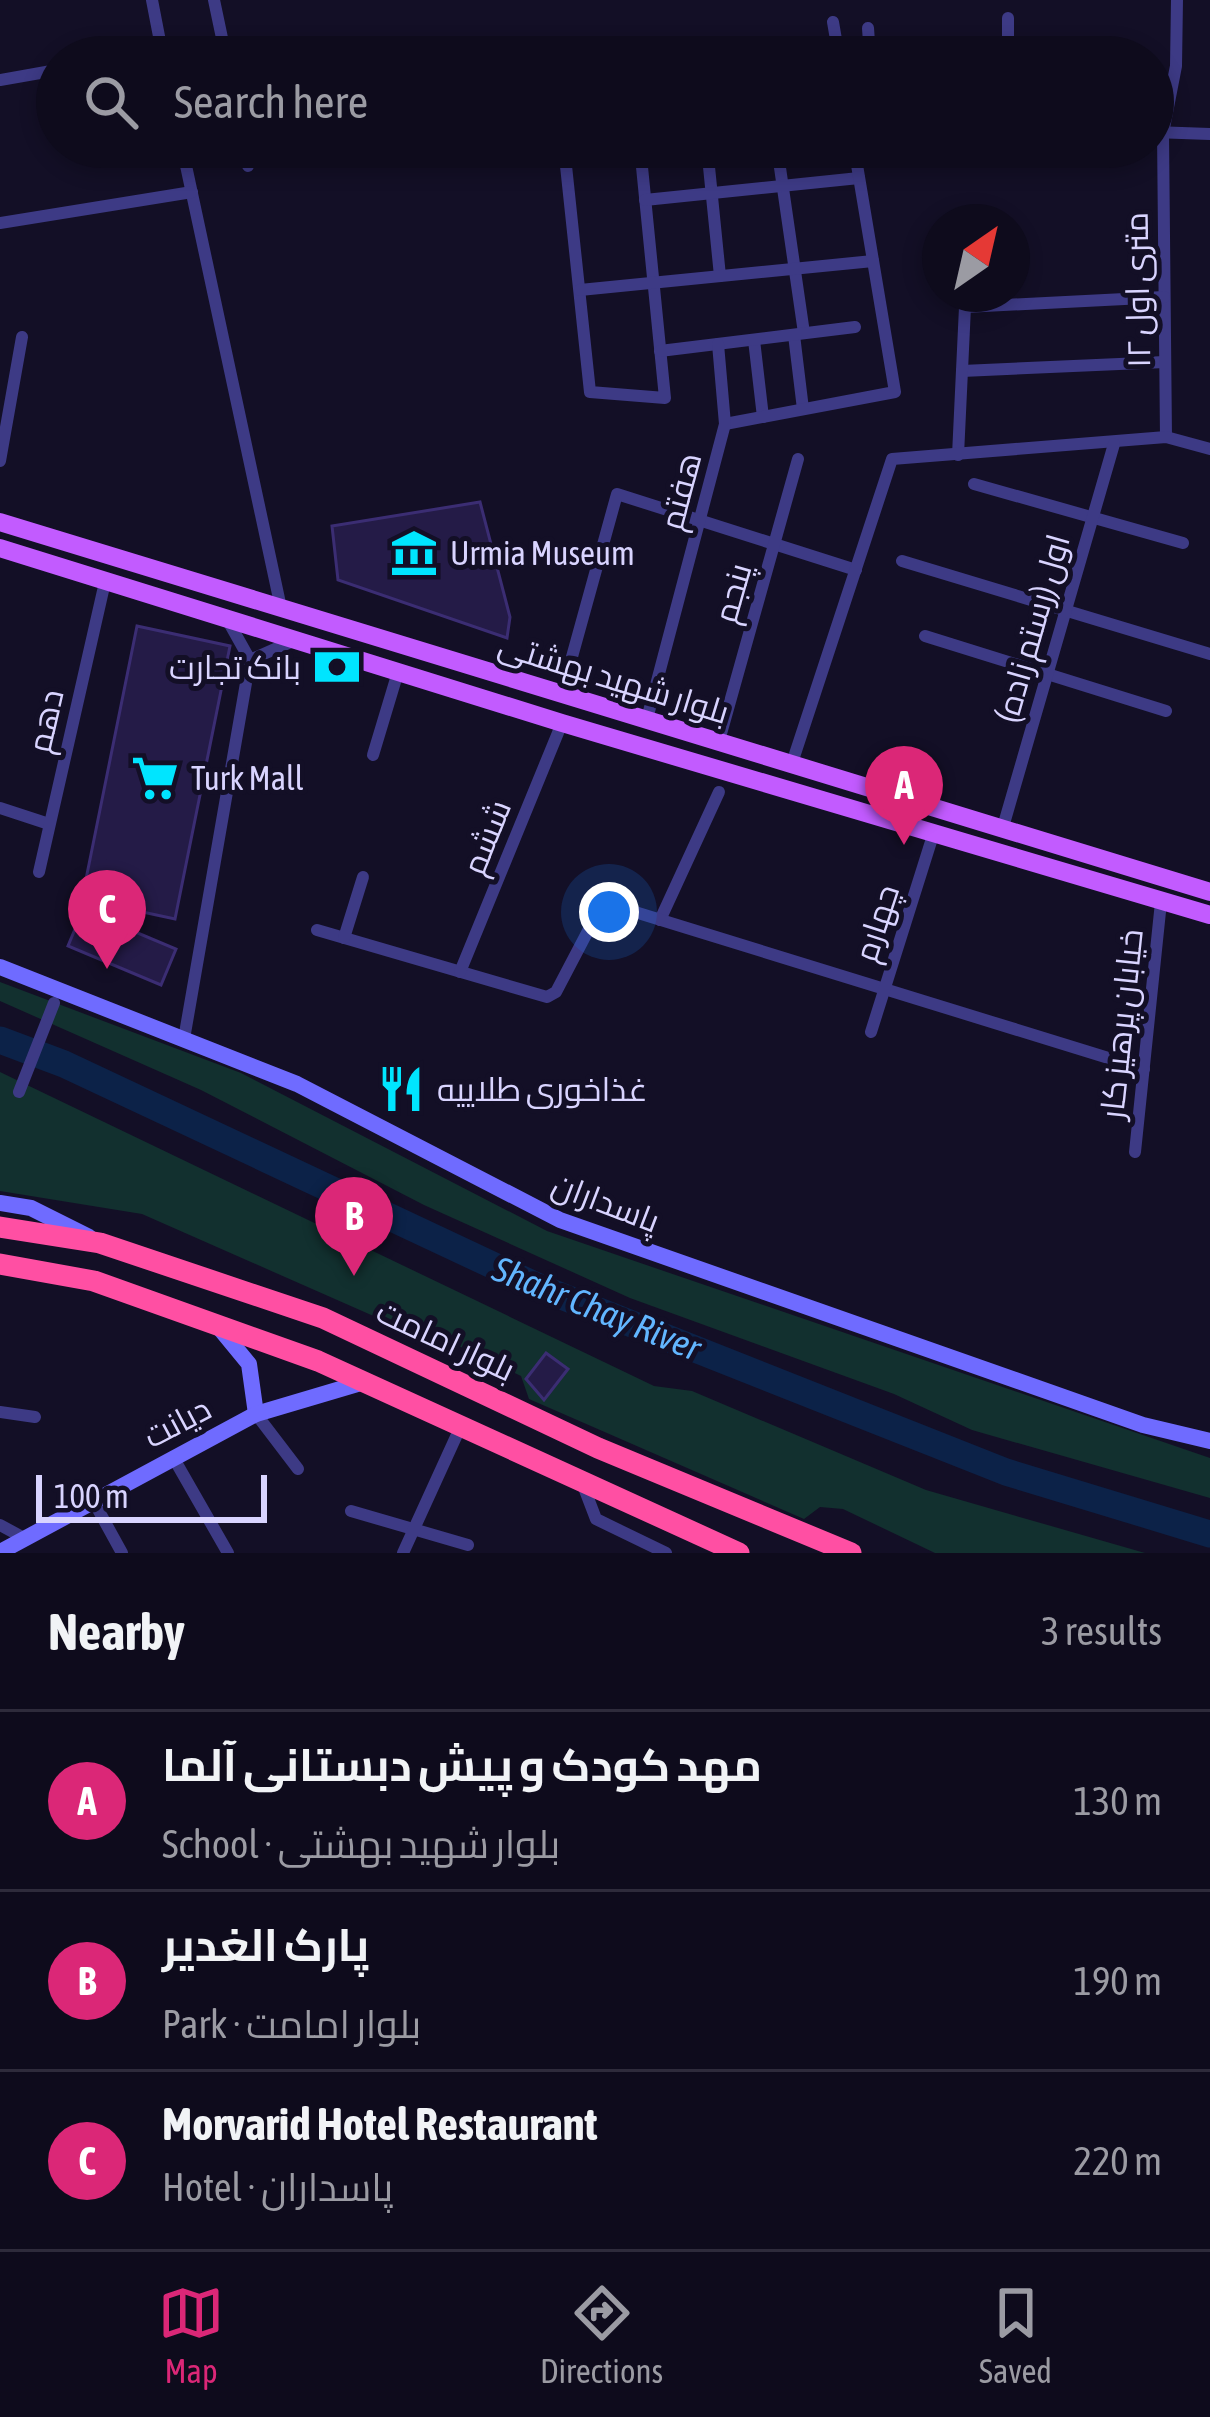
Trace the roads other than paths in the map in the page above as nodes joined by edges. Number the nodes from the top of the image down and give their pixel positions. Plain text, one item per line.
1 (152, 0) edge
2 (214, 0) edge
3 (1177, 0) edge
4 (1008, 18) dead end
5 (833, 22) dead end
6 (868, 28) dead end
7 (159, 36) edge
8 (222, 36) edge
9 (835, 36) edge
10 (869, 36) edge
11 (1008, 36) edge
12 (1174, 72) edge
13 (36, 74) edge
14 (0, 80) edge
15 (1174, 133) edge
16 (1210, 134) edge
17 (186, 168) edge
18 (566, 168) edge
19 (642, 168) edge
20 (708, 168) edge
21 (780, 168) edge
22 (858, 168) edge
23 (1159, 168) edge
24 (860, 178) junction
25 (783, 186) junction
26 (191, 192) junction
27 (711, 193) junction
28 (645, 200) junction
29 (0, 223) edge
30 (873, 261) junction
31 (795, 269) junction
32 (720, 276) junction
33 (653, 283) junction
34 (580, 290) junction
35 (1164, 297) junction
36 (855, 327) dead end
37 (799, 334) junction
38 (22, 337) dead end
39 (754, 340) junction
40 (718, 344) junction
41 (660, 351) junction
42 (1165, 362) junction
43 (962, 370) junction
44 (803, 409) junction
45 (763, 417) junction
46 (725, 424) junction
47 (1166, 437) junction
48 (1114, 444) junction
49 (1210, 449) edge
50 (958, 455) junction
51 (798, 459) dead end
52 (0, 461) edge
53 (974, 484) dead end
54 (1094, 514) junction
55 (700, 520) junction
56 (0, 522) edge
57 (1183, 543) dead end
58 (774, 544) junction
59 (0, 548) edge
60 (902, 561) dead end
61 (856, 570) junction
62 (105, 582) junction
63 (281, 608) junction
64 (1066, 608) junction
65 (227, 618) junction
66 (925, 635) dead end
67 (297, 639) junction
68 (1210, 654) edge
69 (250, 660) junction
70 (398, 672) junction
71 (1048, 673) junction
72 (562, 693) junction
73 (1166, 711) dead end
74 (647, 719) junction
75 (562, 723) junction
76 (719, 741) junction
77 (374, 755) dead end
78 (792, 763) junction
79 (719, 792) dead end
80 (0, 808) edge
81 (50, 824) junction
82 (1003, 827) junction
83 (934, 832) junction
84 (39, 872) dead end
85 (363, 877) dead end
86 (1210, 892) edge
87 (1161, 902) junction
88 (1210, 915) edge
89 (660, 920) junction
90 (317, 930) dead end
91 (344, 938) junction
92 (0, 967) edge
93 (460, 971) junction
94 (883, 990) junction
95 (54, 1003) dead end
96 (871, 1032) dead end
97 (184, 1039) junction
98 (1144, 1070) junction
99 (19, 1092) dead end
100 (1135, 1152) dead end
101 (0, 1203) edge
102 (0, 1227) edge
103 (100, 1243) junction
104 (0, 1264) edge
105 (210, 1321) junction
106 (364, 1382) junction
107 (0, 1412) edge
108 (256, 1414) junction
109 (35, 1417) dead end
110 (460, 1428) junction
111 (1210, 1441) edge
112 (173, 1457) junction
113 (298, 1469) dead end
114 (583, 1484) junction
115 (94, 1502) junction
116 (351, 1510) dead end
117 (0, 1525) edge
118 (414, 1529) junction
119 (24, 1538) junction
120 (468, 1545) dead end
121 (0, 1552) edge
122 (122, 1553) edge
123 (228, 1553) edge
124 (403, 1553) edge
125 (666, 1553) edge
126 (739, 1553) edge
127 (851, 1553) edge

1 - 7 street
2 - 8 street
3 - 12 street, ۱۲ متری اول
4 - 11 street
5 - 9 street
6 - 10 street
13 - 14 street
15 - 16 street
17 - 26 street
18 - 34 street
19 - 28 street
20 - 27 street
21 - 25 street
22 - 24 street
23 - 35 street, ۱۲ متری اول
24 - 25 street
24 - 30 street
25 - 27 street
25 - 31 street
26 - 29 street
26 - 63 street
27 - 28 street
27 - 32 street
28 - 33 street
30 - 31 street
30 - 44 street
31 - 32 street
31 - 37 street
32 - 33 street
33 - 34 street
33 - 41 street
34 - 41 street
35 - 42 street, ۱۲ متری اول
35 - 43 street
36 - 37 street
37 - 39 street
37 - 44 street
38 - 52 street
39 - 40 street
39 - 45 street
40 - 41 street
40 - 46 street, هفتم
42 - 43 street
42 - 47 street, ۱۲ متری اول
43 - 50 street
44 - 45 street
45 - 46 street
46 - 55 street, هفتم
47 - 48 street
47 - 49 street
48 - 50 street
48 - 54 street, اول (رستم زاده)
50 - 61 street
51 - 58 street, پنجم
53 - 54 street
54 - 57 street
54 - 64 street, اول (رستم زاده)
55 - 58 street
55 - 72 street
55 - 74 street, هفتم
56 - 63 main road, بلوار شهید بهشتی
58 - 61 street
58 - 76 street, پنجم
59 - 62 main road, بلوار شهید بهشتی
60 - 64 street
61 - 78 street
62 - 65 main road, بلوار شهید بهشتی
62 - 81 street, دهم
63 - 72 main road, بلوار شهید بهشتی
64 - 68 street
64 - 71 street, اول (رستم زاده)
65 - 67 main road, بلوار شهید بهشتی
65 - 69 street
66 - 71 street
67 - 69 street
67 - 70 main road, بلوار شهید بهشتی
69 - 97 street
70 - 75 main road, بلوار شهید بهشتی
70 - 77 street
71 - 73 street
71 - 82 street, اول (رستم زاده)
72 - 74 main road, بلوار شهید بهشتی
74 - 76 main road, بلوار شهید بهشتی
75 - 83 main road, بلوار شهید بهشتی
75 - 93 street, ششم
76 - 78 main road, بلوار شهید بهشتی
78 - 82 main road, بلوار شهید بهشتی
79 - 89 street
80 - 81 street
81 - 84 street, دهم
82 - 86 main road, بلوار شهید بهشتی
83 - 87 main road, بلوار شهید بهشتی
83 - 94 street, چهارم
85 - 91 street
87 - 88 main road, بلوار شهید بهشتی
87 - 98 street, خیابان پرهیز کار
89 - 93 street
89 - 94 street
90 - 91 street
91 - 93 street
92 - 97 main road, پاسداران
94 - 96 street, چهارم
94 - 98 street
95 - 99 street
97 - 111 main road, پاسداران
98 - 100 street, خیابان پرهیز کار
101 - 103 main road
102 - 103 highway, بلوار امامت
103 - 127 highway, بلوار امامت
104 - 105 highway
105 - 106 highway
105 - 108 main road, دیانت
106 - 108 main road, دیانت
106 - 110 highway
107 - 109 street
108 - 112 main road, دیانت
108 - 113 street
110 - 114 highway
110 - 118 street
112 - 115 main road, دیانت
112 - 123 street
114 - 125 street
114 - 126 highway
115 - 119 main road, دیانت
115 - 122 street
116 - 118 street
117 - 119 street
118 - 120 street
118 - 124 street
119 - 121 main road, دیانت

